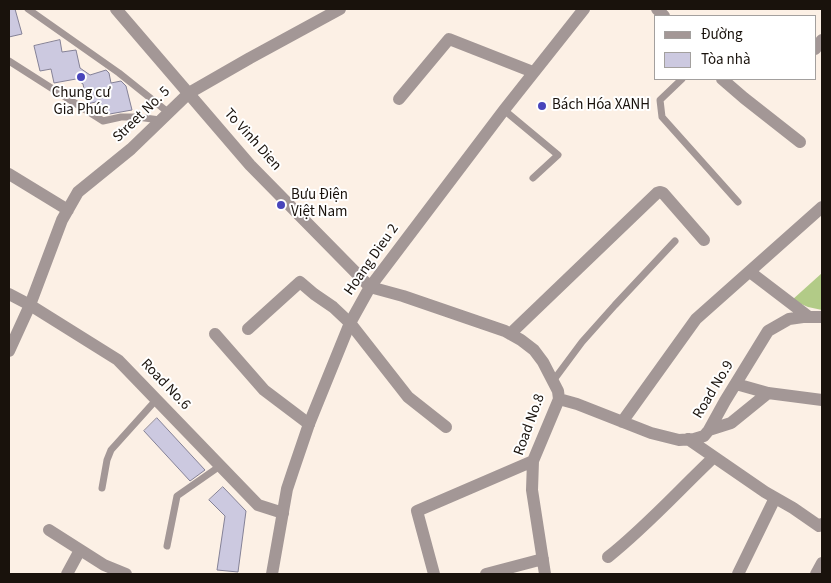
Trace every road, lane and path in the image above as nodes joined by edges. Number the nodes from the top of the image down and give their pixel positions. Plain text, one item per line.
1 (28, 9) edge
2 (116, 9) edge
3 (340, 9) edge
4 (584, 9) edge
5 (9, 61) edge
6 (533, 72) junction
7 (681, 80) edge
8 (723, 80) edge
9 (189, 93) junction
10 (399, 99) dead end
11 (504, 110) junction
12 (164, 117) junction
13 (800, 142) dead end
14 (9, 174) edge
15 (533, 178) dead end
16 (738, 202) dead end
17 (822, 207) edge
18 (68, 210) junction
19 (704, 240) dead end
20 (674, 241) dead end
21 (750, 272) junction
22 (370, 287) junction
23 (9, 294) edge
24 (30, 305) junction
25 (816, 317) edge
26 (350, 323) junction
27 (248, 329) dead end
28 (215, 334) dead end
29 (510, 334) junction
30 (9, 351) edge
31 (553, 381) junction
32 (736, 384) junction
33 (768, 393) junction
34 (560, 399) junction
35 (156, 400) junction
36 (822, 400) edge
37 (622, 422) junction
38 (309, 424) junction
39 (446, 427) dead end
40 (709, 430) junction
41 (688, 439) junction
42 (714, 457) junction
43 (533, 461) junction
44 (220, 466) junction
45 (102, 488) dead end
46 (775, 498) junction
47 (283, 513) junction
48 (821, 527) edge
49 (49, 530) dead end
50 (167, 546) dead end
51 (80, 550) junction
52 (608, 558) dead end
53 (542, 559) junction
54 (822, 563) edge
55 (102, 570) edge
56 (67, 574) edge
57 (126, 574) edge
58 (272, 574) edge
59 (434, 574) edge
60 (486, 574) edge
61 (545, 574) edge
62 (738, 574) edge
63 (816, 574) edge

1 - 12 lane
2 - 9 street, To Vinh Dien
3 - 9 street, Street No. 5
4 - 6 street, Hoang Dieu 2
5 - 12 lane
6 - 10 street
6 - 11 street, Hoang Dieu 2
7 - 16 lane
8 - 13 street
9 - 12 street, Street No. 5
9 - 22 street, To Vinh Dien
11 - 15 lane
11 - 22 street, Hoang Dieu 2
12 - 18 street, Street No. 5
14 - 18 street
17 - 21 street
18 - 24 street, Street No. 5
19 - 29 street
20 - 31 lane
21 - 25 street
21 - 37 street
22 - 26 street, Hoang Dieu 2
22 - 29 street, Road No.8
23 - 24 street, Road No.6
24 - 30 street, Street No. 5
24 - 35 street, Road No.6
25 - 32 street, Road No.9
26 - 27 street
26 - 38 street, Hoang Dieu 2
26 - 39 street
28 - 38 street
29 - 31 street, Road No.8
31 - 34 street, Road No.8
32 - 33 street
32 - 40 street, Road No.9
33 - 36 street
33 - 40 street
34 - 37 street, Road No.9
34 - 43 street, Road No.8
35 - 44 street, Road No.6
35 - 45 lane
37 - 41 street, Road No.9
38 - 47 street, Hoang Dieu 2
40 - 41 street, Road No.9
41 - 42 street
42 - 46 street
42 - 52 street
43 - 53 street, Road No.8
43 - 59 street
44 - 47 street, Road No.6
44 - 50 lane
46 - 48 street
46 - 62 street
47 - 58 street, Hoang Dieu 2
49 - 51 street
51 - 55 street
51 - 56 street
53 - 60 street
53 - 61 street, Road No.8
54 - 63 street
55 - 57 street

